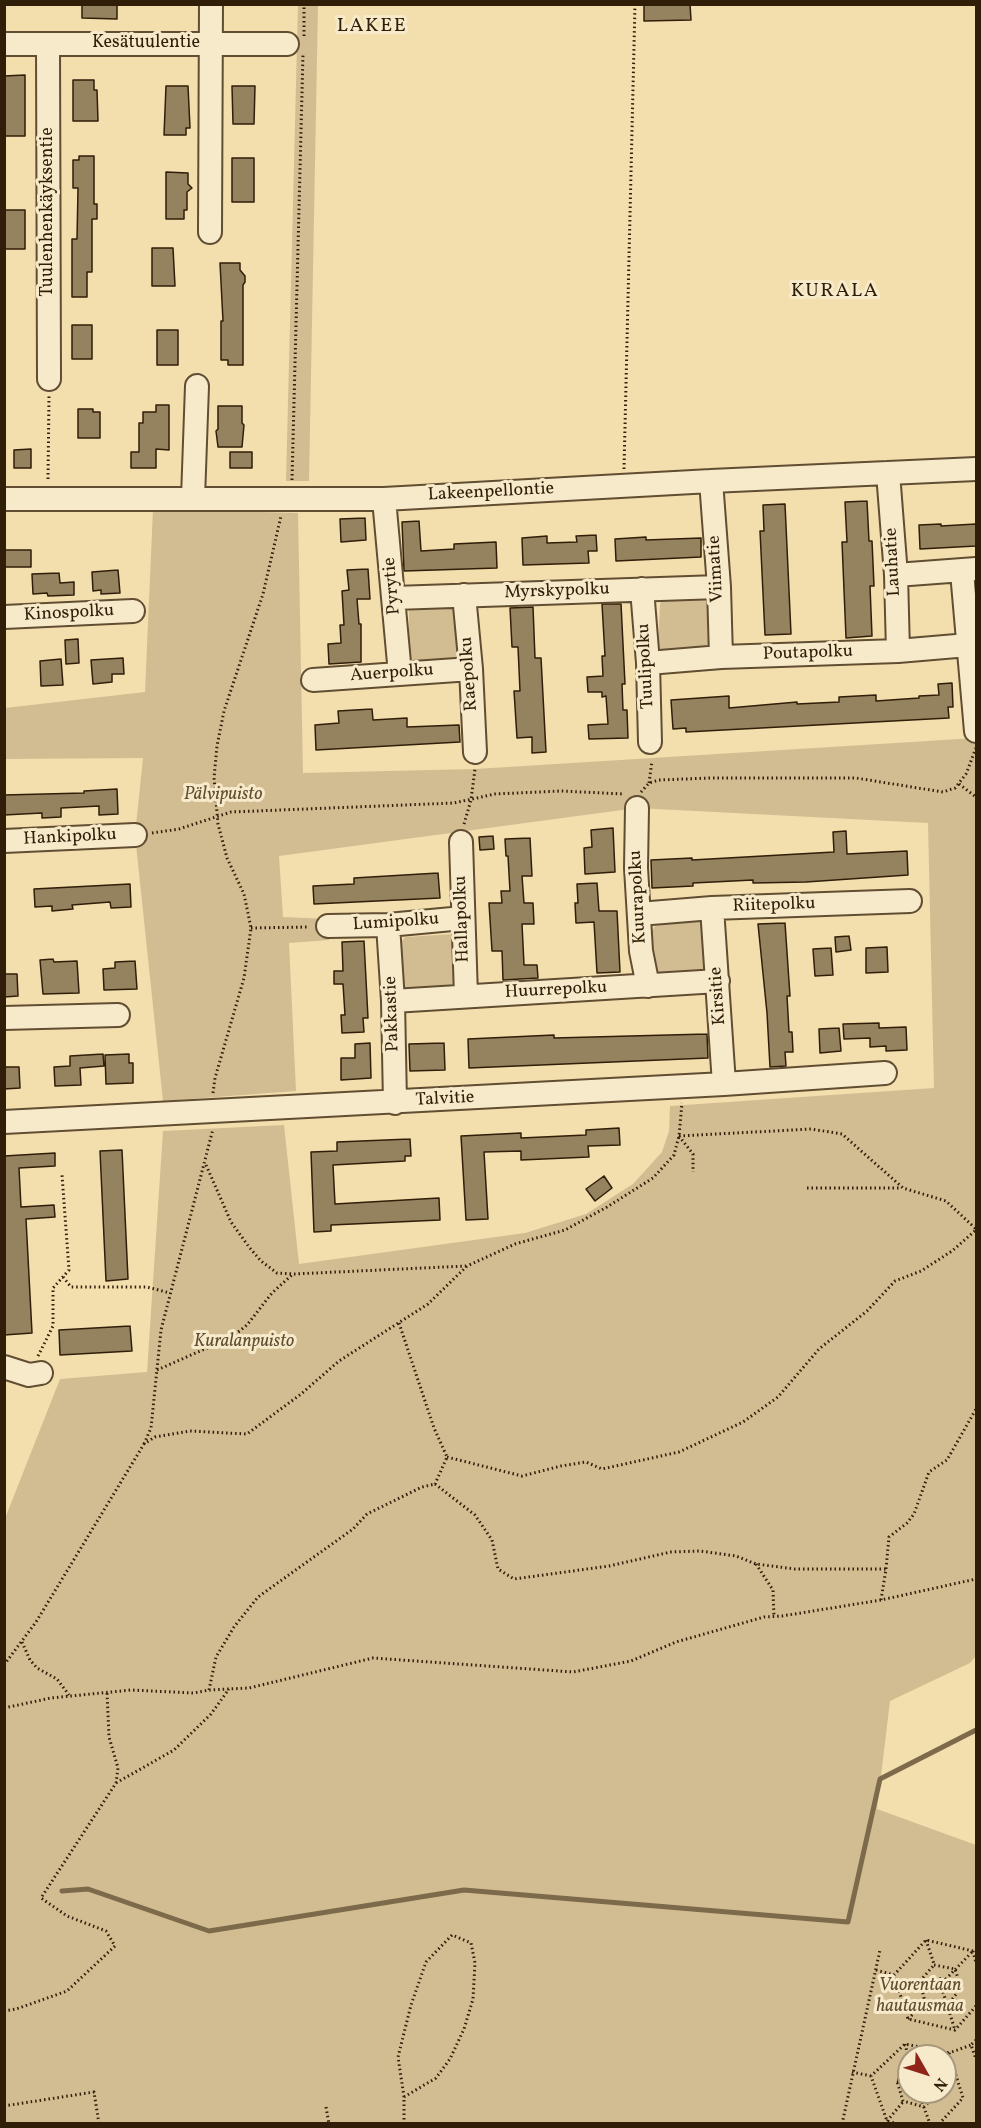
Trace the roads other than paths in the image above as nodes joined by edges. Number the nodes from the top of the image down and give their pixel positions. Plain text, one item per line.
1 (211, 4) edge
2 (4, 44) edge
3 (212, 44) junction
4 (48, 45) junction
5 (298, 46) road end
6 (210, 232) dead end
7 (50, 379) road end
8 (197, 386) dead end
9 (976, 470) edge
10 (888, 473) junction
11 (711, 481) junction
12 (193, 498) junction
13 (4, 499) edge
14 (384, 499) junction
15 (969, 570) edge
16 (896, 575) junction
17 (719, 587) junction
18 (642, 589) junction
19 (464, 595) junction
20 (394, 598) junction
21 (133, 611) dead end
22 (4, 617) edge
23 (968, 645) junction
24 (898, 651) junction
25 (721, 657) junction
26 (648, 663) junction
27 (471, 669) junction
28 (400, 674) junction
29 (313, 680) dead end
30 (976, 731) edge
31 (650, 742) dead end
32 (475, 752) road end
33 (637, 808) dead end
34 (135, 835) road end
35 (4, 841) edge
36 (461, 842) road end
37 (910, 902) dead end
38 (712, 908) junction
39 (639, 914) junction
40 (463, 918) junction
41 (388, 925) junction
42 (328, 926) road end
43 (718, 981) junction
44 (648, 986) junction
45 (466, 996) junction
46 (393, 1001) junction
47 (118, 1015) dead end
48 (4, 1018) edge
49 (885, 1073) dead end
50 (724, 1084) junction
51 (395, 1102) junction
52 (4, 1122) edge
53 (4, 1367) edge
54 (35, 1374) road end

1 - 3 street
2 - 4 street, Kesätuulentie
3 - 4 street, Kesätuulentie
3 - 5 street, Kesätuulentie
3 - 6 street
4 - 7 street, Tuulenhenkäyksentie
8 - 12 street
9 - 10 street, Lakeenpellontie
10 - 11 street, Lakeenpellontie
10 - 16 street, Lauhatie
11 - 14 street, Lakeenpellontie
11 - 17 street, Viimatie
12 - 13 street, Lakeenpellontie
12 - 14 street, Lakeenpellontie
14 - 20 street, Pyrytie
15 - 16 street
15 - 23 street
16 - 24 street, Lauhatie
17 - 18 street, Myrskypolku
17 - 25 street, Viimatie
18 - 19 street, Myrskypolku
18 - 26 street, Tuulipolku
19 - 20 street, Myrskypolku
19 - 27 street, Raepolku
20 - 28 street, Pyrytie
21 - 22 street, Kinospolku
23 - 24 street, Poutapolku
23 - 30 street
24 - 25 street, Poutapolku
25 - 26 street, Poutapolku
26 - 31 street, Tuulipolku
27 - 28 street, Auerpolku
27 - 32 street, Raepolku
28 - 29 street, Auerpolku
33 - 39 street, Kuurapolku
34 - 35 street, Hankipolku
36 - 40 street, Hallapolku
37 - 38 street, Riitepolku
38 - 39 street, Riitepolku
38 - 43 street, Kirsitie
39 - 44 street, Kuurapolku
40 - 41 street, Lumipolku
40 - 45 street, Hallapolku
41 - 42 street, Lumipolku
41 - 46 street, Pakkastie
43 - 44 street, Huurrepolku
43 - 50 street, Kirsitie
44 - 45 street, Huurrepolku
45 - 46 street, Huurrepolku
46 - 51 street, Pakkastie
47 - 48 street
49 - 50 street, Talvitie
50 - 51 street, Talvitie
51 - 52 street, Talvitie
53 - 54 street

